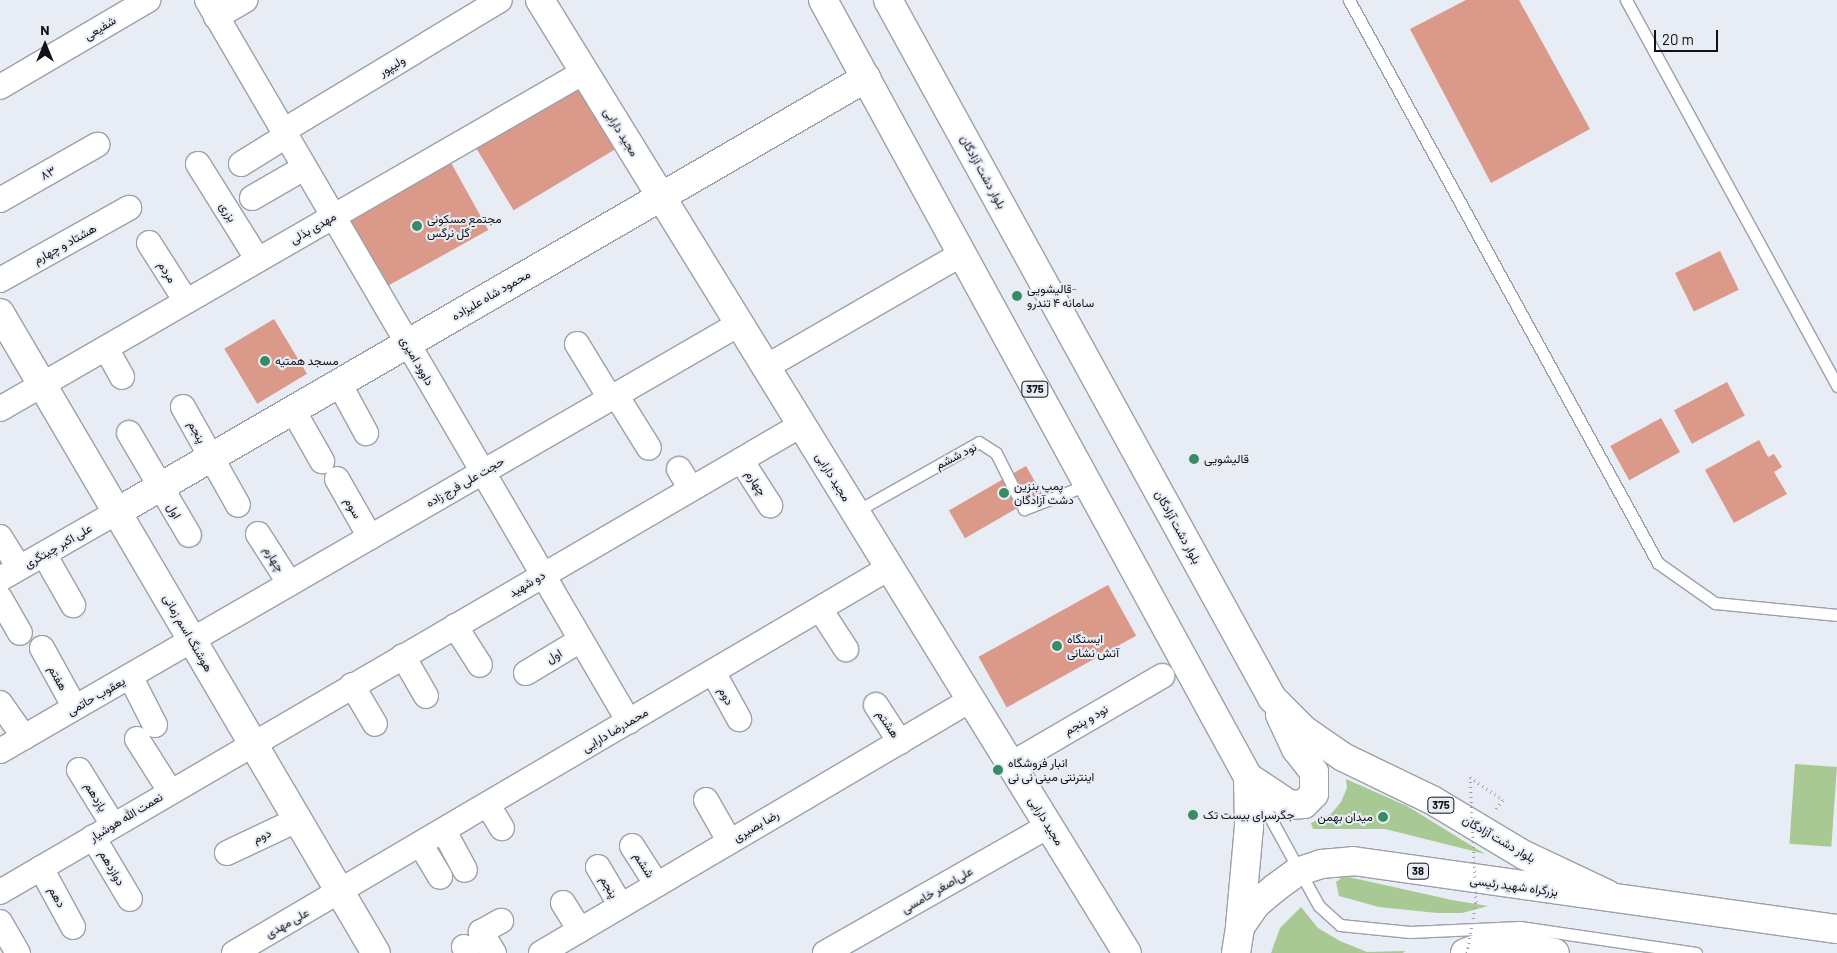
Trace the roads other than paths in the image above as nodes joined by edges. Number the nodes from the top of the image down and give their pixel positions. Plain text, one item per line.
1 (148, 0) edge
2 (244, 0) edge
3 (500, 0) edge
4 (540, 0) edge
5 (823, 0) edge
6 (888, 0) edge
7 (1349, 0) edge
8 (1626, 0) edge
9 (211, 8) edge
10 (584, 72) junction
11 (866, 78) junction
12 (0, 88) edge
13 (284, 134) junction
14 (97, 145) dead end
15 (198, 164) dead end
16 (241, 164) dead end
17 (304, 168) junction
18 (661, 197) junction
19 (252, 198) dead end
20 (0, 200) edge
21 (129, 208) dead end
22 (333, 216) junction
23 (149, 243) dead end
24 (962, 254) junction
25 (258, 260) junction
26 (0, 280) edge
27 (186, 301) junction
28 (0, 314) edge
29 (739, 324) junction
30 (407, 344) junction
31 (577, 344) dead end
32 (106, 348) junction
33 (766, 367) junction
34 (122, 376) dead end
35 (340, 383) junction
36 (42, 385) junction
37 (1837, 386) edge
38 (613, 397) junction
39 (183, 407) dead end
40 (0, 409) edge
41 (293, 410) junction
42 (801, 424) junction
43 (129, 433) dead end
44 (366, 433) dead end
45 (648, 448) dead end
46 (211, 457) junction
47 (741, 460) junction
48 (322, 461) dead end
49 (679, 469) dead end
50 (482, 472) junction
51 (337, 479) dead end
52 (1087, 485) junction
53 (160, 487) junction
54 (691, 489) junction
55 (238, 505) dead end
56 (770, 505) dead end
57 (117, 512) junction
58 (855, 512) junction
59 (258, 534) dead end
60 (189, 536) dead end
61 (0, 537) edge
62 (370, 537) junction
63 (44, 554) junction
64 (890, 568) junction
65 (10, 574) edge
66 (543, 575) junction
67 (290, 584) junction
68 (0, 598) edge
69 (73, 605) dead end
70 (820, 608) junction
71 (1837, 615) edge
72 (455, 626) junction
73 (20, 633) dead end
74 (581, 640) junction
75 (192, 641) junction
76 (42, 648) dead end
77 (846, 649) dead end
78 (403, 656) junction
79 (480, 665) dead end
80 (712, 672) junction
81 (526, 673) dead end
82 (130, 676) junction
83 (1162, 676) dead end
84 (352, 685) junction
85 (426, 696) dead end
86 (1272, 698) junction
87 (971, 700) junction
88 (0, 703) edge
89 (876, 705) dead end
90 (75, 708) junction
91 (739, 720) dead end
92 (630, 722) junction
93 (375, 724) dead end
94 (24, 737) junction
95 (900, 742) junction
96 (252, 743) junction
97 (0, 751) edge
98 (1011, 764) junction
99 (79, 770) dead end
100 (1248, 777) junction
101 (170, 792) junction
102 (706, 800) dead end
103 (488, 805) junction
104 (297, 820) junction
105 (1049, 826) junction
106 (502, 828) dead end
107 (103, 831) junction
108 (444, 831) junction
109 (730, 842) junction
110 (421, 845) junction
111 (632, 846) dead end
112 (227, 853) dead end
113 (598, 867) dead end
114 (41, 868) junction
115 (465, 870) dead end
116 (1297, 872) junction
117 (440, 877) dead end
118 (657, 885) junction
119 (0, 892) edge
120 (340, 893) junction
121 (130, 899) dead end
122 (1620, 900) junction
123 (563, 903) dead end
124 (621, 906) junction
125 (0, 922) edge
126 (501, 922) dead end
127 (73, 927) dead end
128 (1837, 929) edge
129 (580, 930) junction
130 (1238, 940) edge
131 (242, 951) edge
132 (18, 953) edge
133 (376, 953) edge
134 (494, 953) edge
135 (541, 953) edge
136 (825, 953) edge
137 (1127, 953) edge
138 (1466, 953) edge
139 (1555, 953) edge
140 (1696, 953) edge

1 - 12 street, شفیعی
2 - 9 street
3 - 13 street, ولیپور
4 - 10 main road, مجید دارابی
5 - 11 main road, 375
6 - 86 main road, بلوار دشت آزادگان / 375
7 - 71 lane
8 - 37 lane
9 - 13 street, داوود امیری
10 - 18 main road, مجید دارابی
10 - 22 street, مهدی بذلی
11 - 18 main road, محمود شاه علیزاده
11 - 24 main road, 375
13 - 16 street, ولیپور
13 - 17 street, داوود امیری
14 - 20 street, ۸۳
15 - 25 street, بزری
17 - 19 street
17 - 22 street, داوود امیری
18 - 29 main road, مجید دارابی
18 - 30 main road, محمود شاه علیزاده
21 - 26 street, هشتاد و چهارم
22 - 25 street, مهدی بذلی
22 - 30 street, داوود امیری
23 - 27 street, مردم
24 - 33 street
24 - 52 main road, 375
25 - 27 street, مهدی بذلی
27 - 32 street, مهدی بذلی
28 - 36 main road, هوشنگ اسم زمانی
29 - 33 main road, مجید دارابی
29 - 38 street, حجت علی فرج زاده
30 - 35 main road, محمود شاه علیزاده
30 - 50 street, داوود امیری
31 - 38 street
32 - 34 street
32 - 36 street, مهدی بذلی
33 - 42 main road, مجید دارابی
35 - 41 main road, محمود شاه علیزاده
35 - 44 street
36 - 40 street, مهدی بذلی
36 - 57 main road, هوشنگ اسم زمانی
38 - 45 street
38 - 50 street, حجت علی فرج زاده
39 - 46 street, پنجم
41 - 46 main road, محمود شاه علیزاده
41 - 48 street
42 - 47 street, دو شهید
42 - 58 main road, مجید دارابی
43 - 53 street, اول
46 - 53 main road, محمود شاه علیزاده
46 - 55 street
47 - 54 street, دو شهید
47 - 56 street, چهارم
49 - 54 street
50 - 62 street, حجت علی فرج زاده
50 - 66 street, داوود امیری
51 - 62 street, سوم
52 - 58 lane, نود ششم
52 - 100 main road, 375
53 - 57 main road, محمود شاه علیزاده
53 - 60 street, اول
54 - 66 street, دو شهید
57 - 63 street, علی اکبر چیتگری
57 - 75 main road, هوشنگ اسم زمانی
58 - 64 main road, مجید دارابی
59 - 67 street, چهارم
61 - 65 street
62 - 67 street, حجت علی فرج زاده
63 - 65 street, علی اکبر چیتگری
63 - 69 street
64 - 70 street, محمدرضا دارایی
64 - 87 main road, مجید دارابی
66 - 72 street, دو شهید
66 - 74 street, داوود امیری
67 - 75 street, حجت علی فرج زاده
68 - 73 street
70 - 77 street
70 - 80 street, محمدرضا دارایی
72 - 78 street, دو شهید
72 - 79 street
74 - 81 street, اول
74 - 92 street, داوود امیری
75 - 82 street, یعقوب حاتمی
75 - 96 main road, هوشنگ اسم زمانی
76 - 90 street, هفتم
78 - 84 street, دو شهید
78 - 85 street
80 - 91 street, دوم
80 - 92 street, محمدرضا دارایی
82 - 90 street, یعقوب حاتمی
82 - 101 street
83 - 98 street, نود و پنجم
84 - 93 street
84 - 96 street, دو شهید
86 - 100 main road
86 - 122 main road, بلوار دشت آزادگان / 375
87 - 95 street, رضا بصیری
87 - 98 main road, مجید دارابی
88 - 94 street
89 - 95 street, هشتم
90 - 94 street, یعقوب حاتمی
92 - 103 street, محمدرضا دارایی
94 - 97 street, یعقوب حاتمی
95 - 109 street, رضا بصیری
96 - 101 street, نعمت الله هوشیار
96 - 104 main road, هوشنگ اسم زمانی
98 - 105 main road, مجید دارابی
99 - 107 street, یازدهم
100 - 116 lane
100 - 130 main road, 375
101 - 107 street, نعمت الله هوشیار
102 - 109 street
103 - 106 street
103 - 108 street, محمدرضا دارایی
104 - 112 street, دوم
104 - 120 main road, هوشنگ اسم زمانی
105 - 136 street, علی‌اصغر خامسی
105 - 137 main road, مجید دارابی
107 - 114 street, نعمت الله هوشیار
107 - 121 street, دوازدهم
108 - 110 street, محمدرضا دارایی
108 - 115 street
109 - 118 street, رضا بصیری
110 - 117 street
110 - 120 street, محمدرضا دارایی
111 - 118 street, ششم
113 - 124 street, پنجم
114 - 119 street, نعمت الله هوشیار
114 - 127 street, دهم
116 - 122 main road, بزرگراه شهید رئیسی / 38
116 - 130 main road, بزرگراه شهید رئیسی / 38
116 - 140 lane
118 - 124 street, رضا بصیری
120 - 131 street, علی مهدی
120 - 133 main road, هوشنگ اسم زمانی
122 - 128 main road, بزرگراه شهید رئیسی / 38
123 - 129 street
124 - 129 street, رضا بصیری
125 - 132 street
126 - 134 street
129 - 135 street, رضا بصیری
138 - 139 main road

